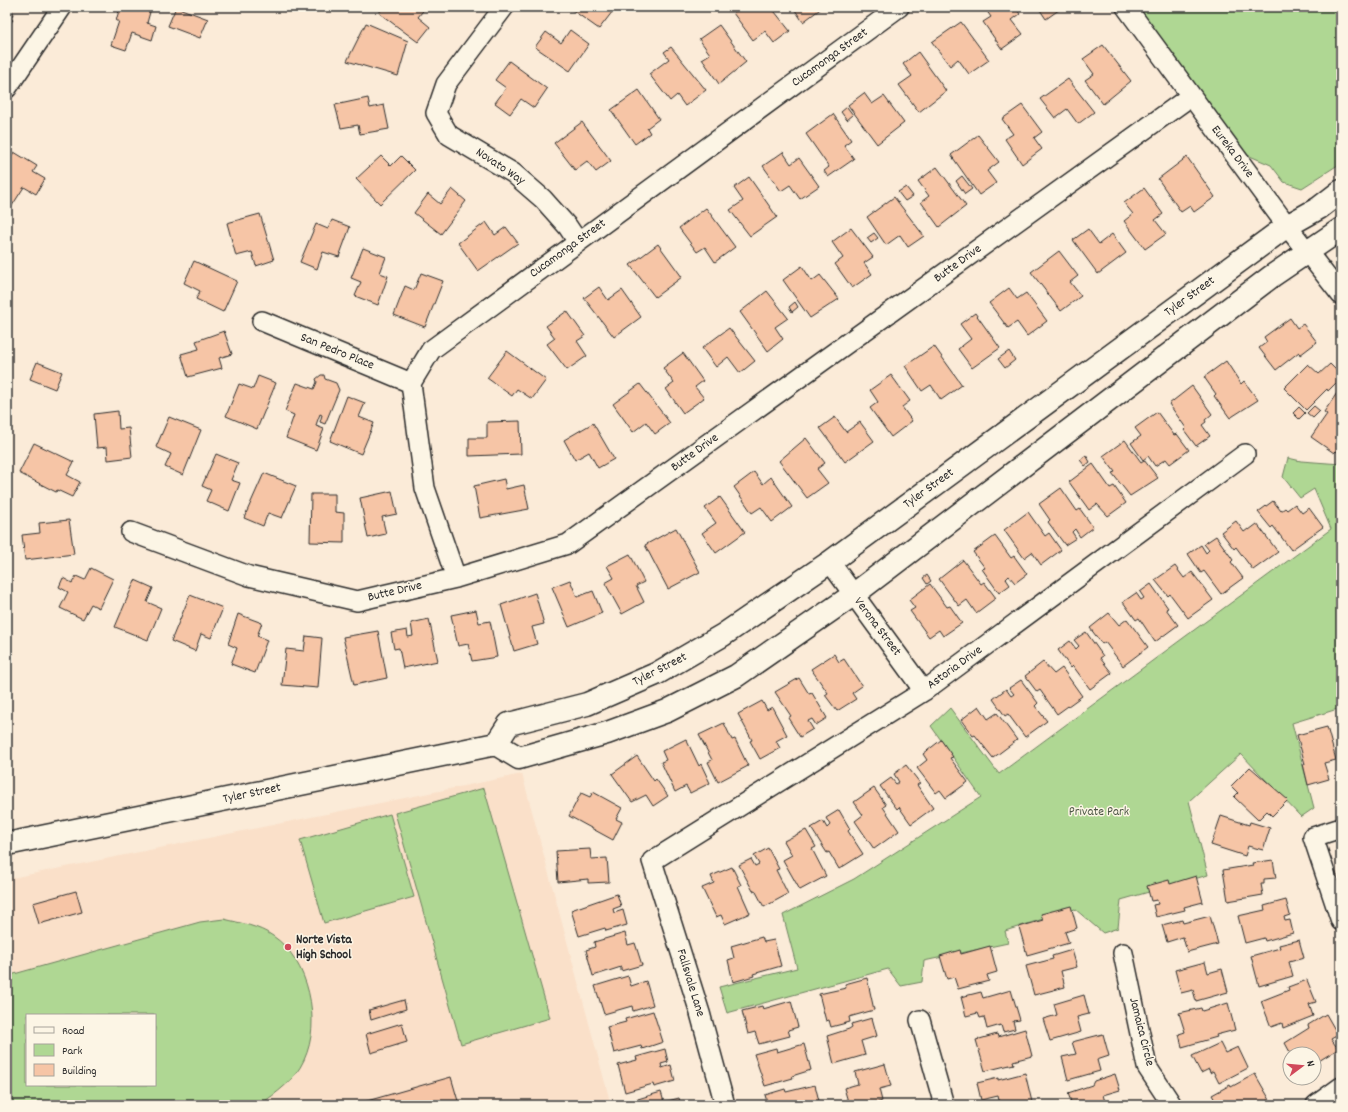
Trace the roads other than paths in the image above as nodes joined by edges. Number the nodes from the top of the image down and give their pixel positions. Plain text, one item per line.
1 (62, 7) edge
2 (504, 7) edge
3 (899, 7) edge
4 (1126, 7) edge
5 (7, 88) edge
6 (1191, 96) junction
7 (1341, 191) edge
8 (1287, 226) junction
9 (1341, 229) edge
10 (578, 242) junction
11 (1308, 252) junction
12 (1341, 295) edge
13 (262, 321) dead end
14 (411, 383) junction
15 (1245, 454) dead end
16 (131, 532) dead end
17 (830, 562) junction
18 (456, 578) junction
19 (853, 595) junction
20 (924, 691) junction
21 (496, 744) junction
22 (1341, 828) edge
23 (7, 844) edge
24 (652, 861) joint
25 (1341, 921) edge
26 (1123, 953) dead end
27 (920, 1020) dead end
28 (1341, 1087) edge
29 (725, 1105) edge
30 (944, 1105) edge
31 (1172, 1105) edge
32 (1316, 1105) edge

1 - 5 street
2 - 10 street, Novato Way
3 - 10 street, Cucamonga Street
4 - 6 street, Eureka Drive
6 - 8 street, Eureka Drive
6 - 18 street, Butte Drive
7 - 8 main road, Tyler Street
8 - 11 street, Eureka Drive
8 - 17 main road, Tyler Street
9 - 11 main road
10 - 14 street, Cucamonga Street
11 - 12 street, Eureka Drive
11 - 19 main road
13 - 14 street, San Pedro Place
14 - 18 street
15 - 20 street, Astoria Drive
16 - 18 street, Butte Drive
17 - 19 street, Verona Street
17 - 21 main road, Tyler Street
19 - 20 street, Verona Street
19 - 21 main road
20 - 24 street, Astoria Drive
21 - 23 main road, Tyler Street
22 - 25 street
24 - 29 street, Fallsvale Lane
26 - 31 street, Jamaica Circle
27 - 30 street
28 - 32 street

